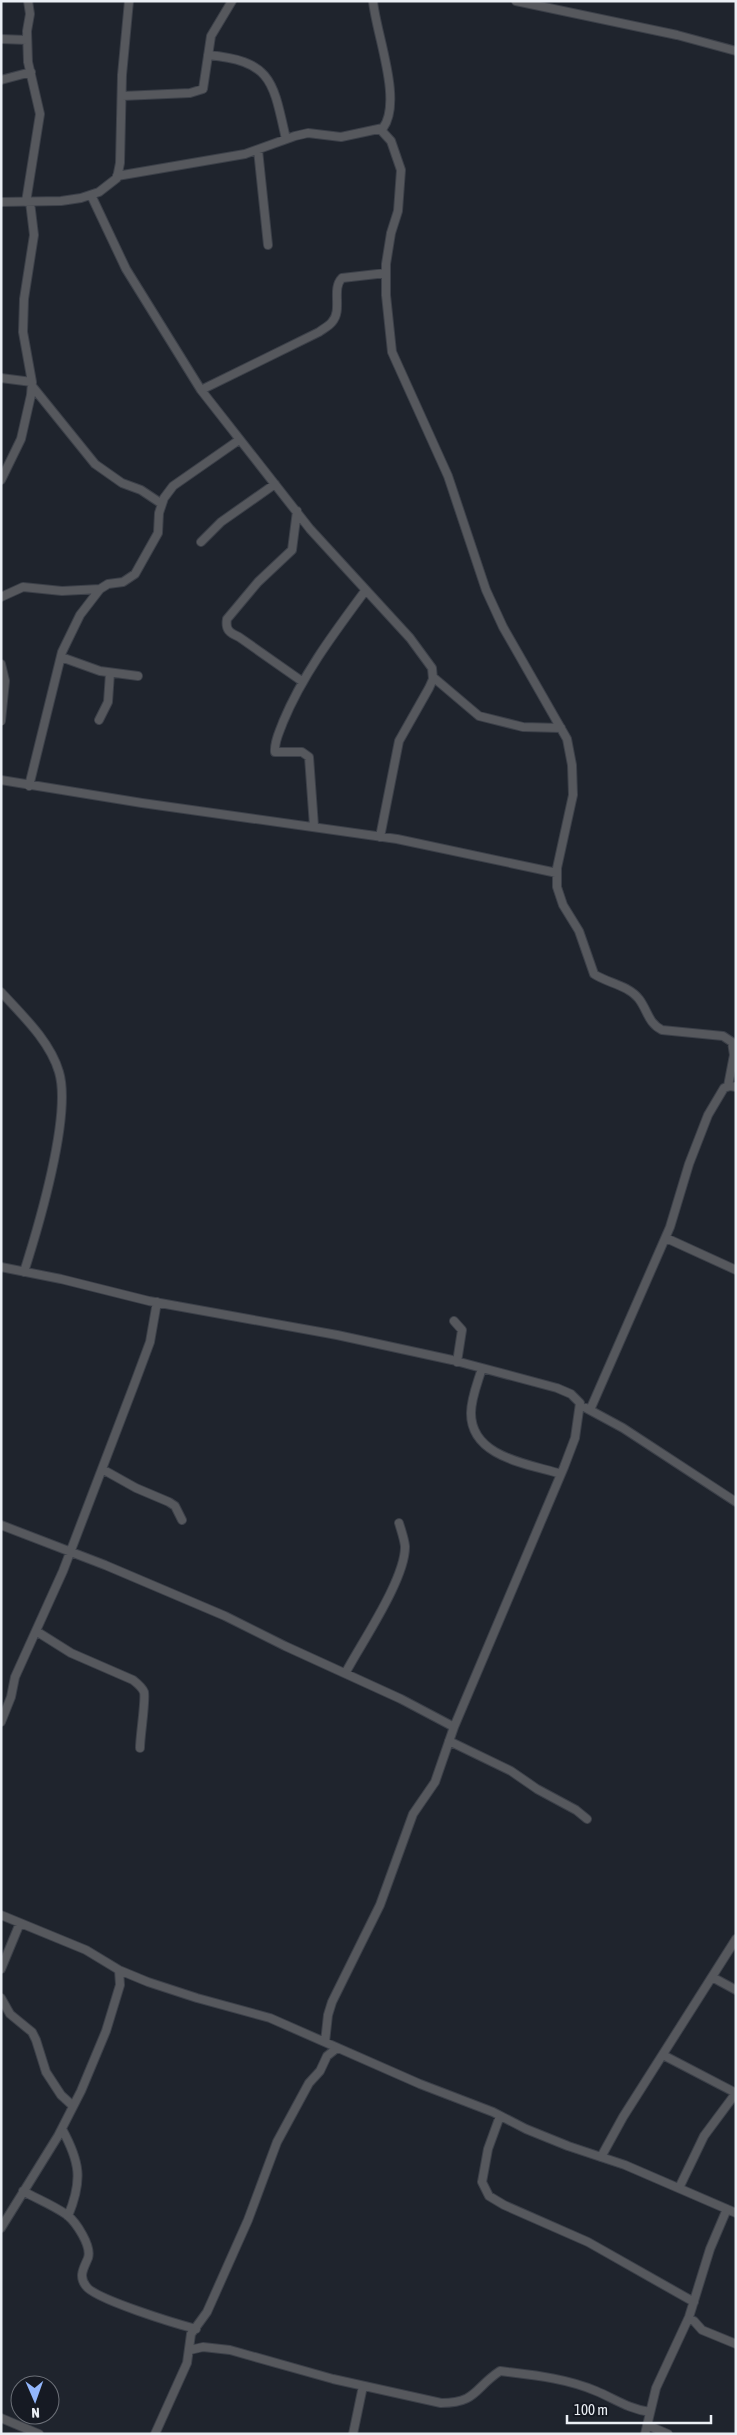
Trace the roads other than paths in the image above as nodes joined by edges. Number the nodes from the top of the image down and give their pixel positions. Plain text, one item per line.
1 (28, 1) edge
2 (129, 1) edge
3 (232, 1) edge
4 (374, 1) edge
5 (516, 1) edge
6 (1, 39) edge
7 (27, 40) junction
8 (736, 51) edge
9 (208, 55) junction
10 (31, 72) junction
11 (1, 80) edge
12 (122, 96) junction
13 (380, 129) junction
14 (286, 139) junction
15 (258, 150) junction
16 (118, 176) junction
17 (92, 195) junction
18 (1, 202) edge
19 (28, 202) junction
20 (268, 245) dead end
21 (386, 273) junction
22 (1, 378) edge
23 (32, 384) junction
24 (201, 390) junction
25 (239, 440) junction
26 (1, 480) edge
27 (275, 484) junction
28 (162, 504) junction
29 (297, 511) junction
30 (201, 542) dead end
31 (100, 589) junction
32 (365, 592) junction
33 (2, 598) edge
34 (61, 658) junction
35 (1, 664) edge
36 (110, 673) junction
37 (138, 676) dead end
38 (433, 677) junction
39 (303, 682) junction
40 (100, 720) dead end
41 (1, 721) edge
42 (561, 728) junction
43 (1, 780) edge
44 (28, 786) junction
45 (314, 826) junction
46 (380, 836) junction
47 (557, 873) junction
48 (1, 992) edge
49 (732, 1087) edge
50 (666, 1238) junction
51 (1, 1267) edge
52 (736, 1270) edge
53 (24, 1272) junction
54 (157, 1302) junction
55 (454, 1321) dead end
56 (457, 1362) junction
57 (482, 1368) junction
58 (580, 1405) junction
59 (590, 1410) junction
60 (102, 1469) junction
61 (562, 1474) junction
62 (736, 1502) edge
63 (182, 1520) dead end
64 (398, 1523) dead end
65 (1, 1525) edge
66 (70, 1552) junction
67 (36, 1631) junction
68 (346, 1672) junction
69 (1, 1722) edge
70 (454, 1727) junction
71 (449, 1741) junction
72 (140, 1748) dead end
73 (587, 1819) dead end
74 (1, 1915) edge
75 (20, 1923) junction
76 (736, 1938) edge
77 (1, 1969) edge
78 (119, 1970) junction
79 (712, 1977) junction
80 (736, 1990) edge
81 (1, 1998) edge
82 (325, 2042) junction
83 (337, 2048) junction
84 (663, 2055) junction
85 (736, 2093) edge
86 (73, 2106) junction
87 (500, 2116) junction
88 (62, 2129) junction
89 (601, 2157) junction
90 (679, 2188) junction
91 (23, 2191) junction
92 (727, 2209) junction
93 (735, 2213) edge
94 (68, 2216) junction
95 (1, 2228) edge
96 (694, 2302) junction
97 (688, 2319) junction
98 (196, 2329) junction
99 (736, 2344) edge
100 (190, 2350) junction
101 (363, 2386) junction
102 (650, 2412) junction
103 (1, 2418) edge
104 (647, 2425) junction
105 (40, 2434) edge
106 (155, 2434) edge
107 (353, 2434) edge
108 (645, 2434) edge
109 (668, 2434) edge

1 - 7 street
2 - 12 street
3 - 9 street
4 - 13 street
5 - 8 street
6 - 7 street
7 - 10 street
9 - 12 street
9 - 14 street
10 - 11 street
10 - 19 street
12 - 16 street
13 - 14 street
13 - 21 street
14 - 15 street
15 - 16 street
15 - 20 street
16 - 17 street
17 - 19 street
17 - 24 street
18 - 19 street
19 - 23 street
21 - 24 street
21 - 42 street
22 - 23 street
23 - 26 street
23 - 28 street
24 - 25 street
25 - 27 street
25 - 28 street
27 - 29 street
27 - 30 street
28 - 31 street
29 - 32 street
29 - 39 street
31 - 33 street
31 - 34 street
32 - 38 street
32 - 39 street
34 - 36 street
34 - 44 street
35 - 41 street
36 - 37 street
36 - 40 street
38 - 42 street
38 - 46 street
39 - 45 street
42 - 47 street
43 - 44 street
44 - 45 street
45 - 46 street
46 - 47 street
47 - 49 street
48 - 53 street
49 - 50 street
50 - 52 street
50 - 59 street
51 - 53 street
53 - 54 street
54 - 56 street
54 - 60 street
55 - 56 street
56 - 57 street
57 - 58 street
57 - 61 street
58 - 59 street
58 - 61 street
59 - 62 street
60 - 63 street
60 - 66 street
61 - 70 street
64 - 68 street
65 - 66 street
66 - 67 street
66 - 68 street
67 - 69 street
67 - 72 street
68 - 70 street
70 - 71 street
71 - 73 street
71 - 82 street
74 - 75 street
75 - 77 street
75 - 78 street
76 - 79 street
78 - 82 street
78 - 86 street
79 - 80 street
79 - 84 street
81 - 86 street
82 - 83 street
83 - 87 street
83 - 98 street
84 - 85 street
84 - 89 street
85 - 90 street
86 - 88 street
87 - 89 street
87 - 96 street
88 - 91 street
88 - 94 street
89 - 90 street
90 - 92 street
91 - 94 street
91 - 95 street
92 - 93 street
92 - 96 street
94 - 98 street
96 - 97 street
97 - 99 street
97 - 102 street
98 - 100 street
100 - 101 street
100 - 106 street
101 - 102 street
101 - 107 street
102 - 104 street
103 - 105 street
104 - 108 street
104 - 109 street

